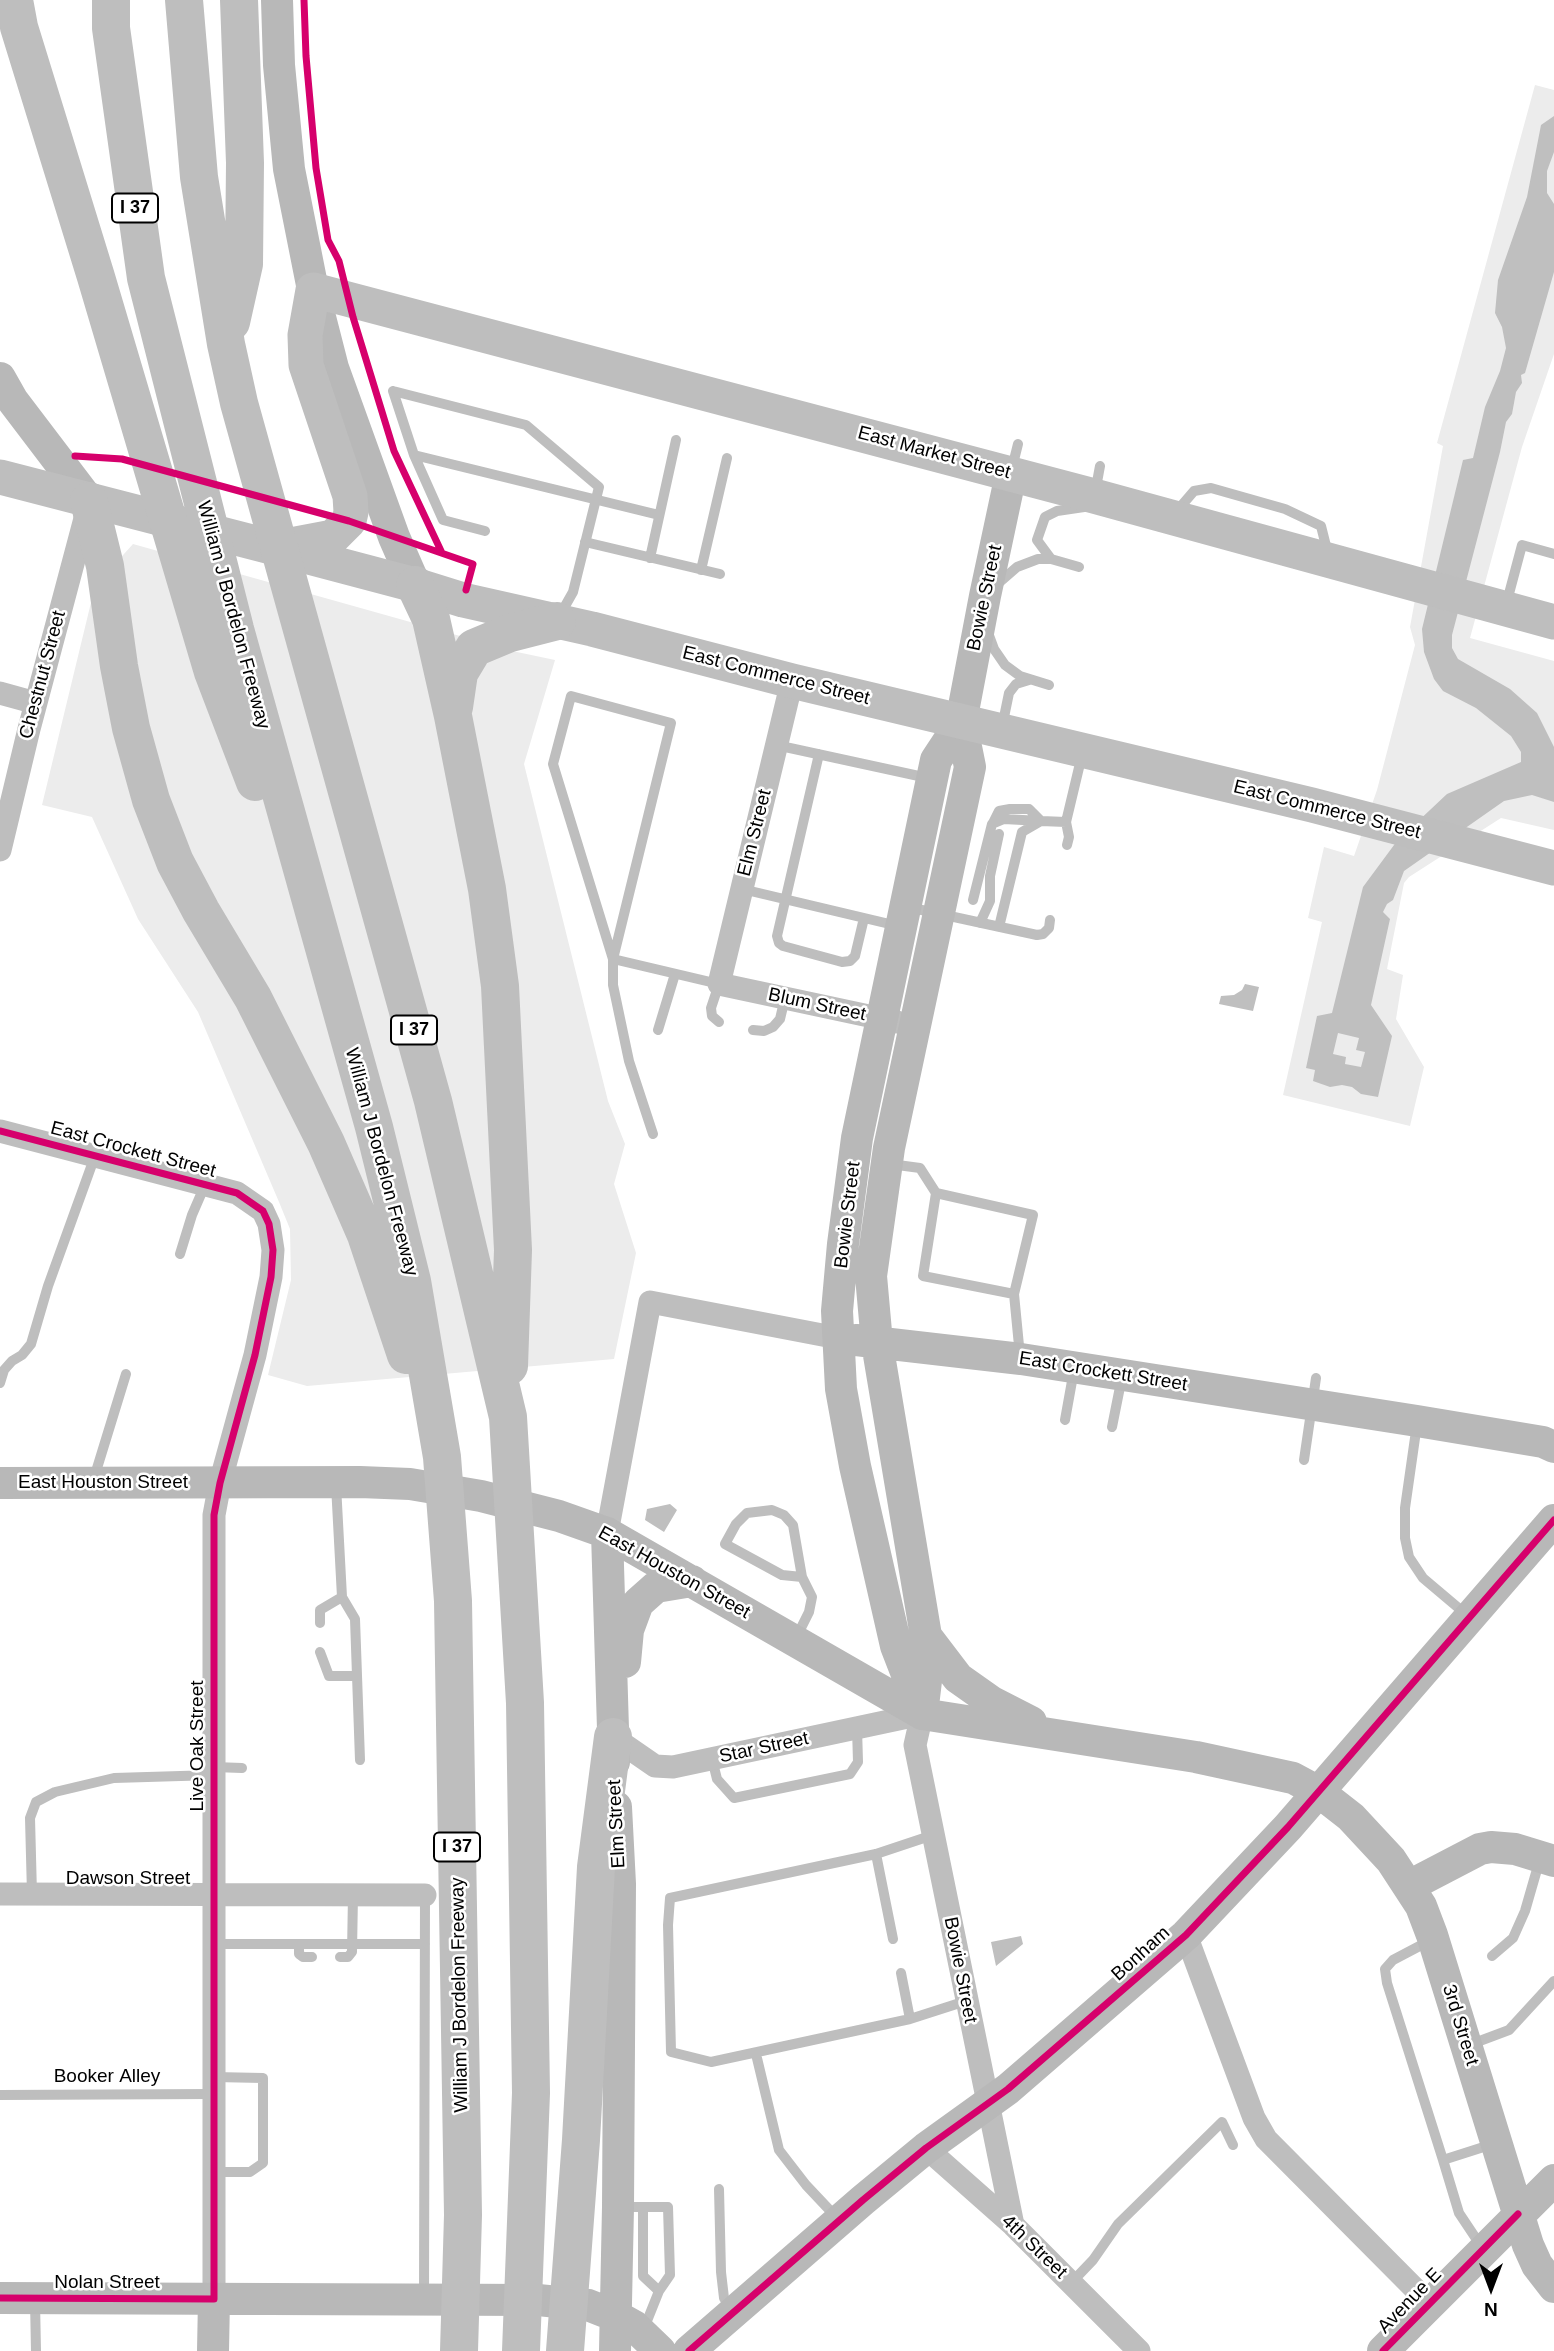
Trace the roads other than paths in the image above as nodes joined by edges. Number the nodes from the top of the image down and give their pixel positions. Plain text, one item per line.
1 (14, 0) edge
2 (111, 0) edge
3 (184, 0) edge
4 (239, 0) edge
5 (277, 0) edge
6 (313, 290) junction
7 (226, 344) junction
8 (0, 378) edge
9 (676, 440) dead end
10 (414, 455) junction
11 (727, 458) dead end
12 (1015, 459) junction
13 (0, 477) edge
14 (1103, 488) junction
15 (596, 499) junction
16 (89, 501) junction
17 (659, 515) junction
18 (485, 531) dead end
19 (585, 542) junction
20 (275, 548) junction
21 (1554, 554) edge
22 (650, 558) junction
23 (1051, 559) junction
24 (1079, 568) dead end
25 (701, 570) junction
26 (720, 574) dead end
27 (415, 585) junction
28 (1492, 604) junction
29 (983, 605) junction
30 (557, 621) junction
31 (1554, 622) edge
32 (217, 627) junction
33 (1029, 680) junction
34 (792, 681) junction
35 (1049, 685) dead end
36 (0, 693) edge
37 (36, 703) junction
38 (453, 716) junction
39 (961, 722) junction
40 (1001, 731) junction
41 (776, 745) junction
42 (1083, 751) junction
43 (819, 754) junction
44 (932, 779) junction
45 (1041, 821) junction
46 (1066, 822) junction
47 (999, 834) dead end
48 (1067, 845) dead end
49 (0, 850) edge
50 (1554, 868) edge
51 (741, 889) junction
52 (785, 900) junction
53 (973, 900) dead end
54 (938, 914) junction
55 (903, 916) junction
56 (864, 918) junction
57 (1050, 920) dead end
58 (980, 923) junction
59 (999, 927) junction
60 (613, 959) junction
61 (675, 974) junction
62 (719, 984) junction
63 (785, 998) junction
64 (882, 1019) junction
65 (719, 1022) dead end
66 (914, 1026) junction
67 (658, 1030) dead end
68 (753, 1030) dead end
69 (0, 1131) edge
70 (653, 1134) dead end
71 (95, 1156) junction
72 (886, 1164) junction
73 (205, 1185) junction
74 (936, 1193) junction
75 (256, 1204) joint
76 (180, 1254) dead end
77 (1014, 1294) junction
78 (650, 1302) joint
79 (838, 1338) junction
80 (877, 1343) junction
81 (413, 1346) junction
82 (1021, 1359) junction
83 (1074, 1367) junction
84 (126, 1374) dead end
85 (1122, 1374) junction
86 (0, 1383) edge
87 (1314, 1391) junction
88 (508, 1417) junction
89 (1065, 1419) dead end
90 (1417, 1421) junction
91 (1112, 1427) dead end
92 (1554, 1447) edge
93 (1304, 1460) dead end
94 (0, 1483) edge
95 (93, 1483) junction
96 (220, 1483) junction
97 (336, 1483) junction
98 (1554, 1520) edge
99 (607, 1532) junction
100 (802, 1577) junction
101 (692, 1581) junction
102 (342, 1597) junction
103 (1470, 1618) junction
104 (320, 1623) dead end
105 (926, 1636) junction
106 (795, 1640) junction
107 (320, 1652) dead end
108 (357, 1676) junction
109 (922, 1714) junction
110 (612, 1726) junction
111 (857, 1728) junction
112 (1058, 1735) junction
113 (712, 1759) junction
114 (360, 1760) dead end
115 (242, 1768) dead end
116 (214, 1771) junction
117 (1319, 1792) junction
118 (933, 1835) junction
119 (876, 1854) junction
120 (1547, 1859) edge
121 (1409, 1886) junction
122 (0, 1895) edge
123 (32, 1895) junction
124 (214, 1895) junction
125 (352, 1895) junction
126 (425, 1895) joint
127 (1186, 1935) junction
128 (893, 1939) dead end
129 (1433, 1939) junction
130 (352, 1943) junction
131 (213, 1944) junction
132 (299, 1944) junction
133 (425, 1944) junction
134 (1492, 1956) dead end
135 (312, 1957) dead end
136 (340, 1957) dead end
137 (901, 1973) dead end
138 (1554, 1981) edge
139 (966, 2001) junction
140 (910, 2019) junction
141 (1466, 2046) junction
142 (757, 2054) junction
143 (214, 2086) junction
144 (0, 2095) edge
145 (987, 2104) junction
146 (1496, 2142) junction
147 (1233, 2145) dead end
148 (926, 2148) junction
149 (1443, 2160) junction
150 (214, 2172) junction
151 (1554, 2180) edge
152 (719, 2189) dead end
153 (630, 2207) junction
154 (1518, 2214) junction
155 (839, 2220) junction
156 (1013, 2225) junction
157 (1483, 2249) junction
158 (630, 2261) junction
159 (1071, 2283) junction
160 (1554, 2287) edge
161 (659, 2291) junction
162 (0, 2298) edge
163 (35, 2299) junction
164 (214, 2299) junction
165 (424, 2300) junction
166 (1430, 2304) junction
167 (733, 2311) junction
168 (616, 2316) junction
169 (651, 2342) edge
170 (36, 2351) edge
171 (213, 2351) edge
172 (459, 2351) edge
173 (521, 2351) edge
174 (565, 2351) edge
175 (615, 2351) edge
176 (689, 2351) edge
177 (1139, 2351) edge
178 (1383, 2351) edge

1 - 32 highway
2 - 32 highway, William J Bordelon Freeway / I 37
3 - 7 highway, I 37
4 - 7 highway
5 - 6 main road
6 - 12 main road, East Market Street
6 - 20 main road
6 - 27 main road
7 - 88 highway, I 37
8 - 16 main road
9 - 17 lane
10 - 15 lane
10 - 15 lane
10 - 18 lane
11 - 25 lane
12 - 14 main road, East Market Street
12 - 29 main road, Bowie Street
13 - 16 main road, East Commerce Street
14 - 23 lane
14 - 28 main road, East Market Street
15 - 17 lane
15 - 19 lane
16 - 20 main road, East Commerce Street
16 - 37 street, Chestnut Street
16 - 81 highway
17 - 22 lane
19 - 22 lane
19 - 30 lane
20 - 27 main road, East Commerce Street
21 - 28 lane
22 - 25 lane
23 - 24 lane
23 - 29 lane
25 - 26 lane
27 - 30 main road, East Commerce Street
27 - 38 highway
28 - 31 main road, East Market Street
29 - 33 lane
29 - 39 main road, Bowie Street
30 - 34 main road, East Commerce Street
30 - 38 highway
32 - 81 highway, William J Bordelon Freeway / I 37
33 - 35 lane
33 - 40 lane
34 - 39 main road, East Commerce Street
34 - 41 street, Elm Street
36 - 37 street
37 - 49 street, Chestnut Street
38 - 88 highway
39 - 40 main road, East Commerce Street
39 - 44 main road, Bowie Street
39 - 54 main road, Bowie Street
40 - 42 main road, East Commerce Street
41 - 43 lane
41 - 51 street, Elm Street
42 - 46 lane
42 - 50 main road, East Commerce Street
43 - 44 lane
43 - 52 lane
44 - 55 main road, Bowie Street
45 - 46 lane
45 - 53 lane
45 - 59 lane
46 - 48 lane
47 - 58 lane
51 - 52 lane
51 - 62 street, Elm Street
52 - 56 lane
52 - 56 lane
54 - 55 lane
54 - 58 lane
54 - 66 main road, Bowie Street
55 - 56 lane
55 - 64 main road, Bowie Street
57 - 59 lane
58 - 59 lane
60 - 60 lane
60 - 61 lane
60 - 70 lane
61 - 62 lane
61 - 67 lane
62 - 63 street, Blum Street
62 - 65 lane
63 - 64 street, Blum Street
63 - 68 lane
64 - 66 street, Blum Street
64 - 79 main road, Bowie Street
66 - 72 main road, Bowie Street
69 - 71 street, East Crockett Street
71 - 73 street, East Crockett Street
71 - 86 lane
72 - 74 lane
72 - 80 main road, Bowie Street
73 - 75 street, East Crockett Street
73 - 76 lane
74 - 77 lane
74 - 77 lane
75 - 96 street, Live Oak Street
77 - 82 lane
78 - 79 street, East Crockett Street
78 - 99 street, Elm Street
79 - 80 main road, East Crockett Street
79 - 109 main road, Bowie Street
80 - 82 main road, East Crockett Street
80 - 105 main road, Bowie Street
81 - 172 highway, William J Bordelon Freeway / I 37
82 - 83 main road, East Crockett Street
83 - 85 main road, East Crockett Street
83 - 89 lane
84 - 95 lane
85 - 87 main road, East Crockett Street
85 - 91 lane
87 - 90 main road, East Crockett Street
87 - 93 lane
88 - 173 highway, I 37
90 - 92 main road, East Crockett Street
90 - 103 lane
94 - 95 main road, East Houston Street
95 - 96 main road, East Houston Street
96 - 97 main road, East Houston Street
96 - 116 street, Live Oak Street
97 - 99 main road, East Houston Street
97 - 102 lane
98 - 103 main road, Bonham
99 - 101 main road, East Houston Street
99 - 110 main road, Elm Street
100 - 100 lane
100 - 106 lane
101 - 106 main road, East Houston Street
101 - 110 main road
102 - 104 lane
102 - 108 lane
103 - 117 main road, Bonham
105 - 109 main road, Bowie Street
105 - 112 main road
106 - 109 main road, East Houston Street
107 - 108 lane
108 - 114 lane
109 - 111 street, Star Street
109 - 112 main road, East Houston Street
109 - 118 street, Bowie Street
110 - 113 street, Star Street
110 - 153 main road, Elm Street
110 - 174 highway
111 - 113 street, Star Street
111 - 113 lane
112 - 117 main road, East Houston Street
115 - 116 lane
116 - 123 lane
116 - 124 street, Live Oak Street
117 - 121 main road, 3rd Street
117 - 127 main road, Bonham
118 - 119 lane
118 - 139 street, Bowie Street
119 - 128 lane
119 - 142 lane
120 - 121 main road
120 - 134 lane
121 - 129 main road, 3rd Street
122 - 123 street, Dawson Street
123 - 124 street, Dawson Street
124 - 125 street, Dawson Street
124 - 131 street, Live Oak Street
125 - 126 street, Dawson Street
125 - 130 lane
126 - 133 lane
127 - 145 main road, Bonham
127 - 166 street
129 - 141 main road, 3rd Street
129 - 149 lane
130 - 132 lane
130 - 133 lane
130 - 136 lane
131 - 132 lane
131 - 143 street, Live Oak Street
132 - 135 lane
133 - 165 lane
137 - 140 lane
138 - 141 lane
139 - 140 lane
139 - 145 street, Bowie Street
140 - 142 lane
141 - 146 main road, 3rd Street
142 - 155 lane
143 - 144 lane, Booker Alley
143 - 150 street, Live Oak Street
143 - 150 lane, Booker Alley
145 - 148 main road, Bonham
145 - 156 street, Bowie Street
146 - 149 lane
146 - 154 main road, 3rd Street
147 - 159 lane
148 - 155 main road, Bonham
148 - 156 street, 4th Street
149 - 157 lane
150 - 164 street, Live Oak Street
151 - 154 main road, Avenue E
152 - 167 lane
153 - 158 main road, Elm Street
153 - 161 lane
154 - 157 main road, Avenue E
154 - 160 main road, 3rd Street
155 - 167 main road, Bonham
156 - 159 street, 4th Street
157 - 166 main road, Avenue E
158 - 161 lane
158 - 168 main road, Elm Street
159 - 177 street, 4th Street
161 - 169 lane
162 - 163 main road, Nolan Street
163 - 164 main road, Nolan Street
163 - 170 lane
164 - 165 main road, Nolan Street
164 - 171 main road, Live Oak Street
165 - 168 main road, Nolan Street
166 - 178 main road, Avenue E
167 - 176 main road, Bonham
168 - 169 main road, Nolan Street
168 - 175 main road, Elm Street

